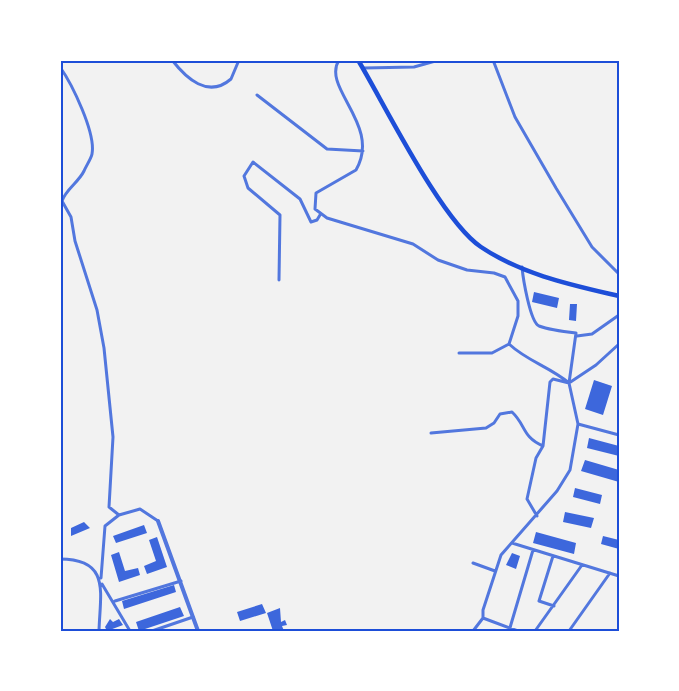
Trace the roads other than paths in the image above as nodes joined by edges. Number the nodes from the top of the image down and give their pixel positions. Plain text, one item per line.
1 (172, 60) edge
2 (239, 60) edge
3 (339, 60) edge
4 (358, 60) edge
5 (439, 60) edge
6 (493, 60) edge
7 (60, 67) edge
8 (363, 69) junction
9 (257, 95) dead end
10 (363, 151) junction
11 (320, 215) junction
12 (522, 267) junction
13 (619, 274) edge
14 (279, 280) dead end
15 (619, 296) edge
16 (619, 315) edge
17 (577, 336) junction
18 (509, 344) junction
19 (619, 344) edge
20 (459, 353) dead end
21 (569, 384) junction
22 (578, 424) junction
23 (431, 433) dead end
24 (619, 435) edge
25 (543, 446) junction
26 (118, 514) junction
27 (537, 516) junction
28 (158, 521) joint
29 (512, 543) junction
30 (533, 550) junction
31 (553, 556) junction
32 (60, 559) edge
33 (473, 562) dead end
34 (582, 565) junction
35 (495, 571) junction
36 (610, 573) junction
37 (619, 576) edge
38 (181, 581) junction
39 (101, 583) junction
40 (115, 602) junction
41 (554, 606) junction
42 (193, 617) junction
43 (483, 618) junction
44 (509, 630) edge
45 (99, 631) edge
46 (130, 631) edge
47 (152, 631) edge
48 (198, 631) edge
49 (473, 631) edge
50 (518, 631) edge
51 (535, 631) edge
52 (569, 631) edge

1 - 2 street
3 - 10 street
4 - 8 main road
5 - 8 street
6 - 13 street
7 - 26 street
8 - 12 main road
9 - 10 street
10 - 11 street
11 - 14 street
11 - 18 street
12 - 15 main road
12 - 17 street
16 - 17 street
17 - 21 street
18 - 20 street
18 - 21 street
19 - 21 street
21 - 22 street
21 - 25 street
22 - 24 street
22 - 27 street
23 - 25 street
25 - 27 street
26 - 28 street
26 - 39 street
27 - 29 street
28 - 38 street
29 - 30 street
29 - 35 street
30 - 31 street
30 - 44 street
31 - 34 street
31 - 41 street
32 - 39 street
33 - 35 street
34 - 36 street
34 - 41 street
35 - 43 street
36 - 37 street
36 - 52 street
38 - 40 street
38 - 42 street
39 - 40 street
39 - 45 street
40 - 46 street
41 - 51 street
42 - 47 street
42 - 48 street
43 - 44 street
43 - 49 street
44 - 50 street

